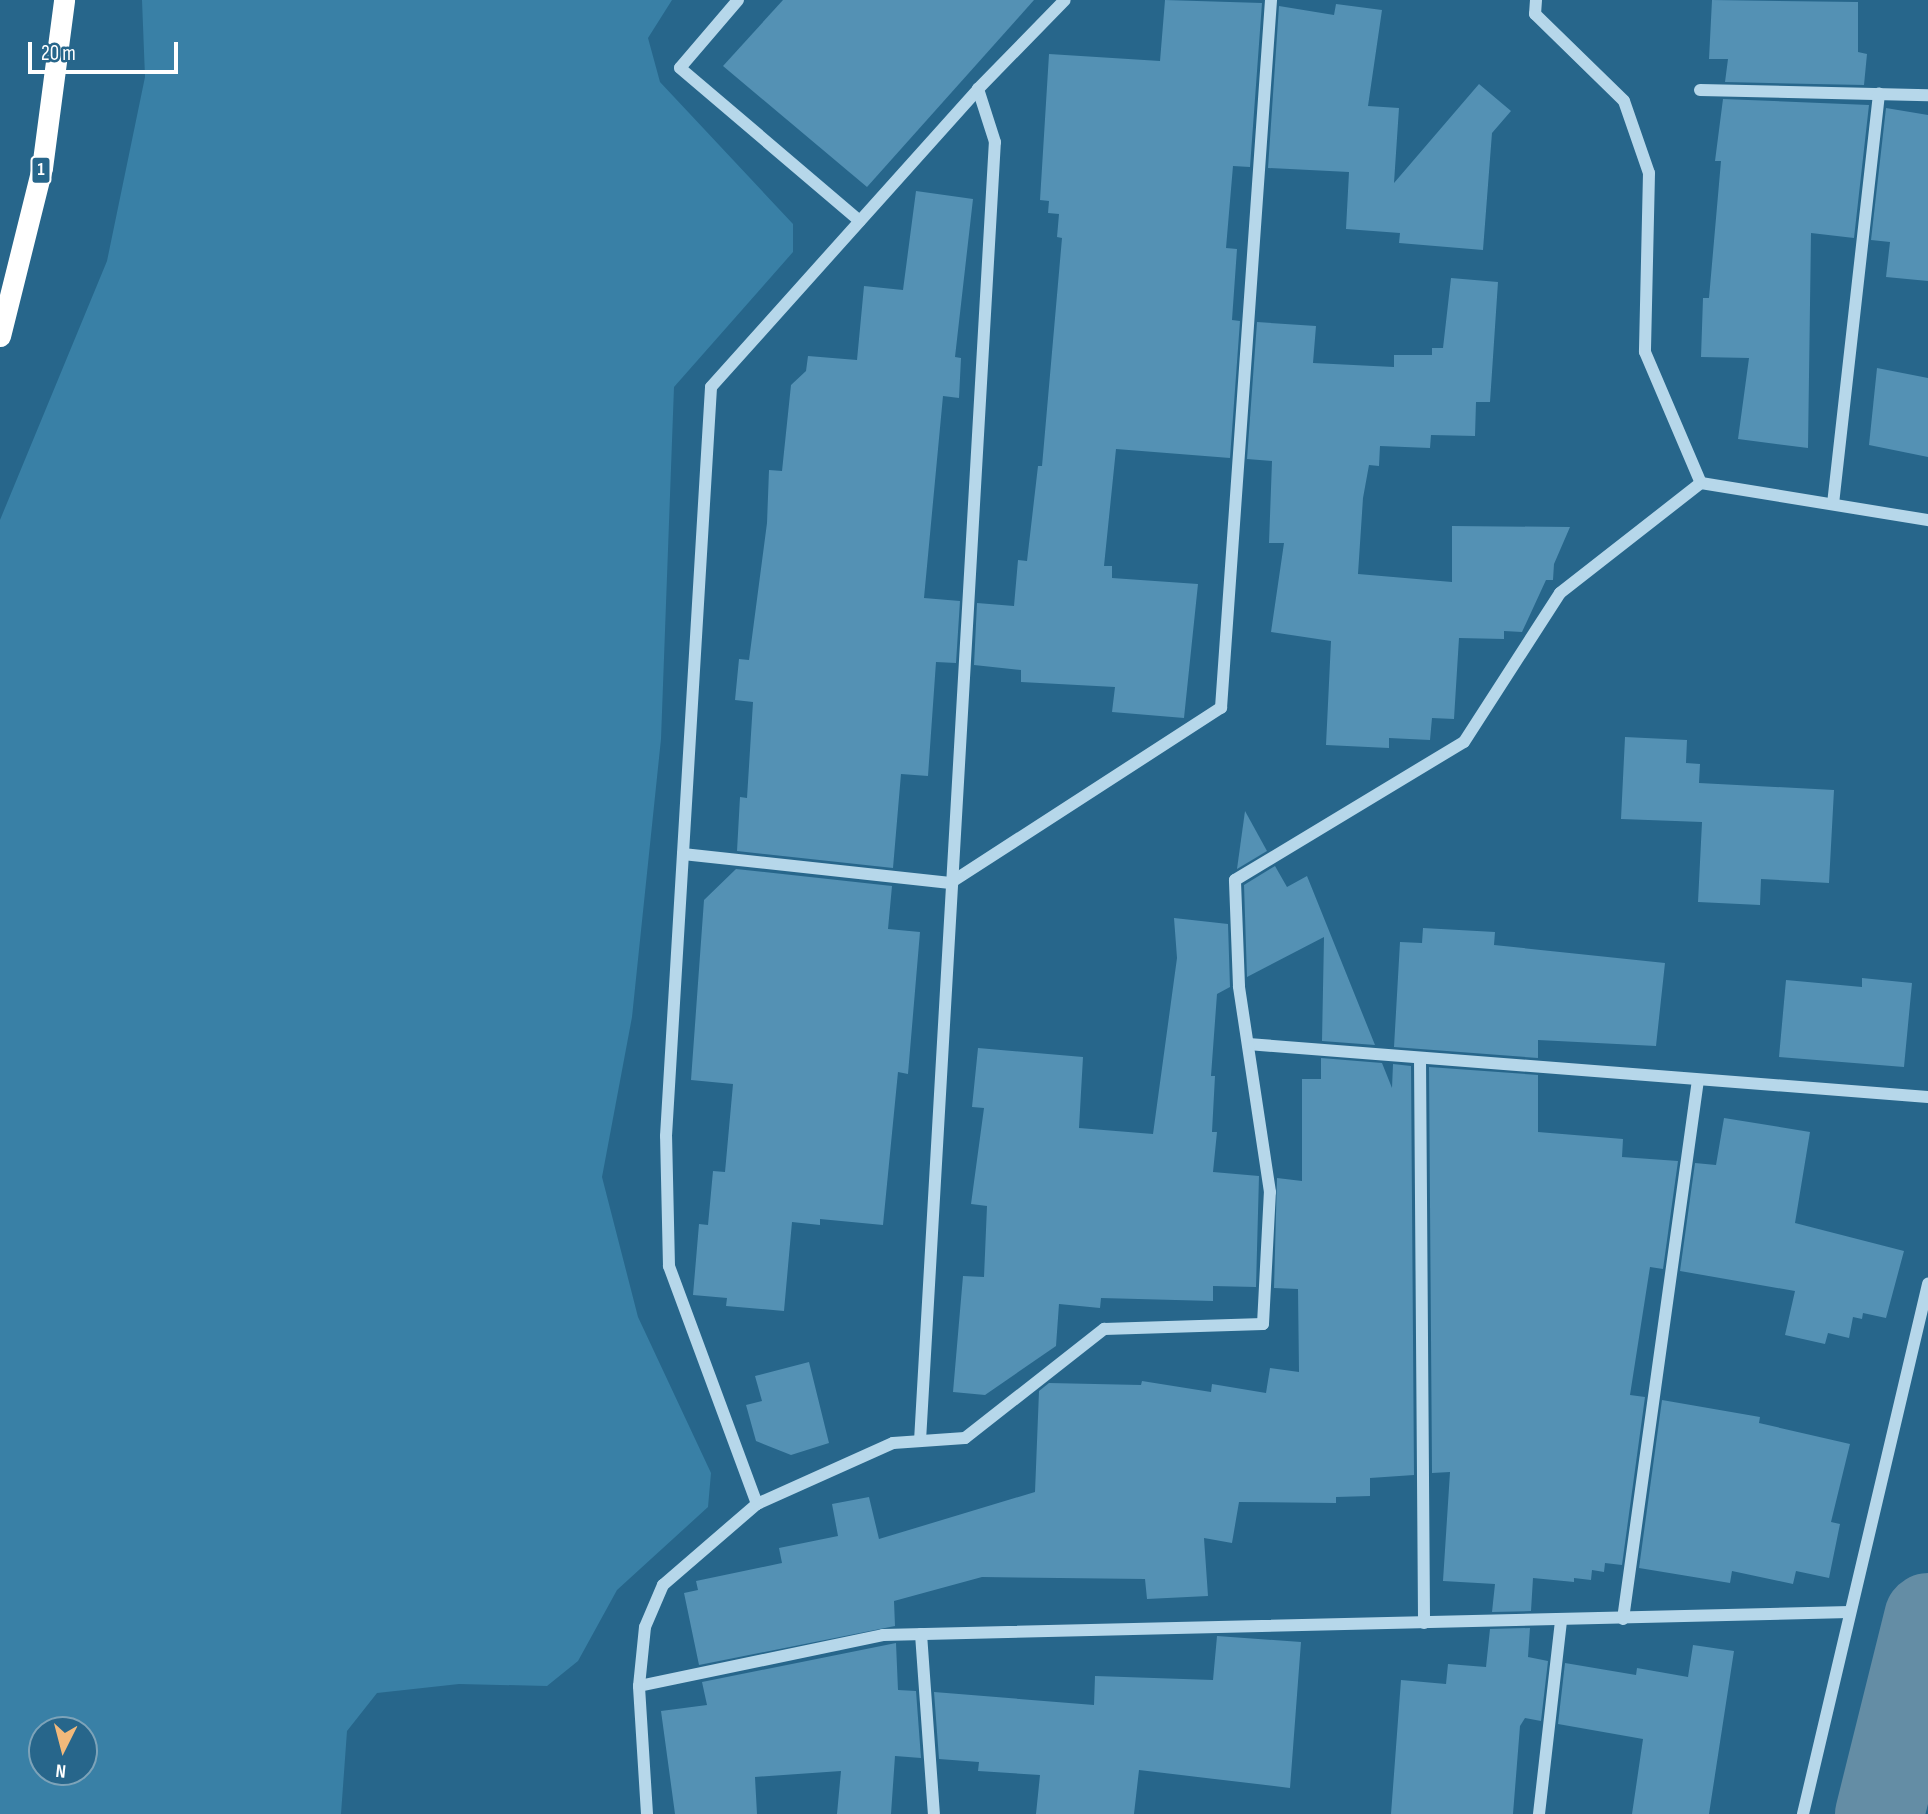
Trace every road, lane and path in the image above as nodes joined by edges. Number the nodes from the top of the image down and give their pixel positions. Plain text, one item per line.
1 (64, 0) edge
2 (738, 0) edge
3 (1065, 0) edge
4 (1271, 0) edge
5 (1536, 0) edge
6 (978, 89) junction
7 (1700, 90) dead end
8 (1879, 94) junction
9 (1928, 95) edge
10 (860, 221) junction
11 (0, 336) edge
12 (1700, 483) junction
13 (1833, 504) junction
14 (1928, 520) edge
15 (683, 854) junction
16 (950, 883) junction
17 (1248, 1044) junction
18 (1420, 1058) junction
19 (1698, 1080) junction
20 (1928, 1097) edge
21 (1928, 1284) edge
22 (920, 1441) junction
23 (757, 1504) junction
24 (1850, 1612) junction
25 (1623, 1619) junction
26 (1561, 1621) junction
27 (1424, 1623) junction
28 (921, 1633) junction
29 (639, 1686) junction
30 (646, 1814) edge
31 (934, 1814) edge
32 (1539, 1814) edge
33 (1803, 1814) edge

1 - 11 highway, 1
2 - 10 street
3 - 6 street
4 - 16 street
5 - 12 street
6 - 10 street
6 - 16 street
7 - 8 street
8 - 9 street
8 - 13 street
10 - 15 street
12 - 13 street
12 - 17 street
13 - 14 street
15 - 16 street
15 - 23 street
16 - 22 street
17 - 18 street
17 - 22 street
18 - 19 street
18 - 27 street
19 - 20 street
19 - 25 street
21 - 24 street
22 - 23 street
23 - 29 street
24 - 25 street
24 - 33 street
25 - 26 street
26 - 27 street
26 - 32 street
27 - 28 street
28 - 29 street
28 - 31 street
29 - 30 street

